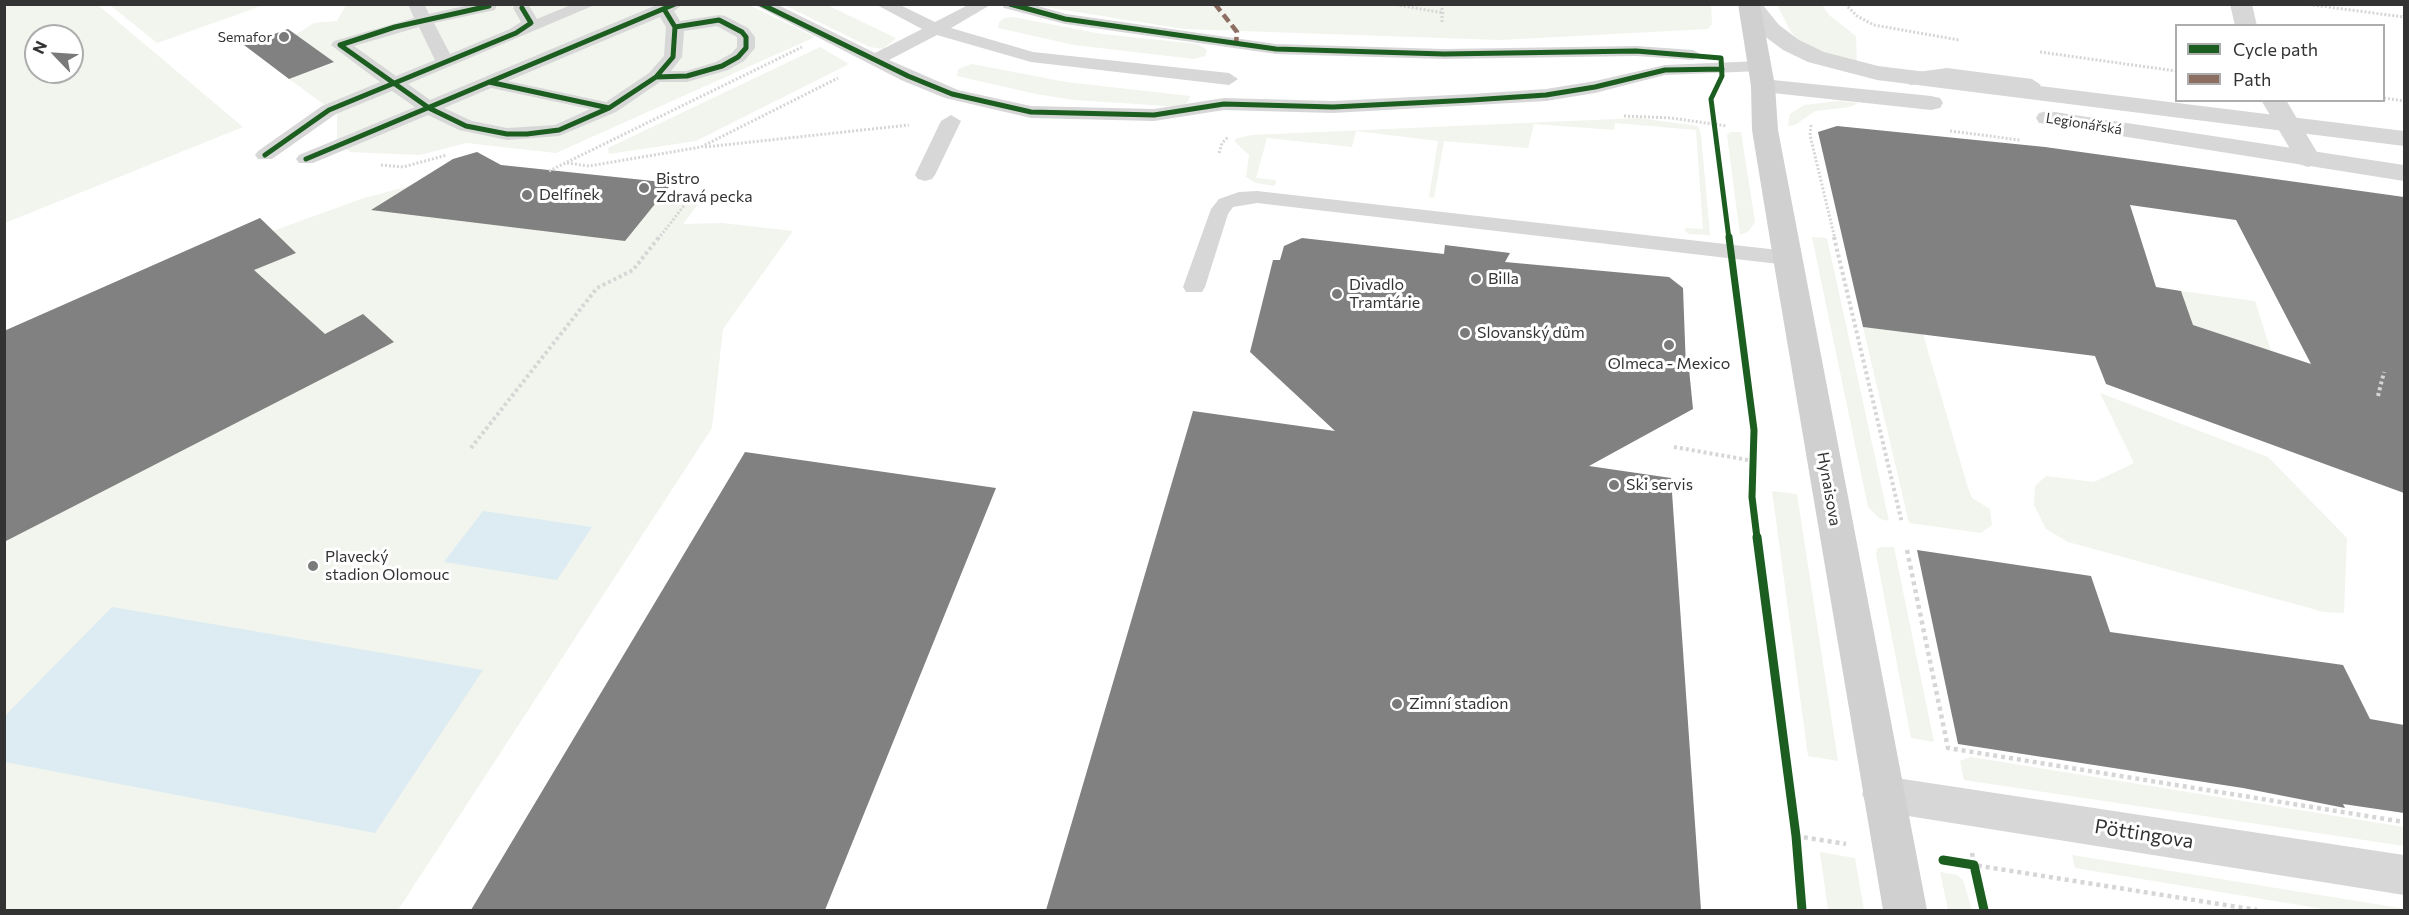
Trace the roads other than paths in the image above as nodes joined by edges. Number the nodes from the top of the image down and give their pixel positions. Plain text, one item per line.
1 (590, 4) edge
2 (761, 4) edge
3 (883, 4) edge
4 (984, 4) edge
5 (1010, 4) edge
6 (1749, 4) edge
7 (2241, 4) edge
8 (488, 5) edge
9 (669, 7) edge
10 (420, 12) edge
11 (531, 15) edge
12 (2246, 24) edge
13 (675, 27) junction
14 (936, 29) junction
15 (1236, 45) junction
16 (575, 47) junction
17 (875, 60) junction
18 (445, 61) junction
19 (1722, 63) junction
20 (1761, 76) junction
21 (656, 77) junction
22 (1229, 79) junction
23 (1908, 79) junction
24 (489, 82) junction
25 (393, 83) junction
26 (2274, 102) edge
27 (1224, 104) junction
28 (429, 108) junction
29 (609, 108) junction
30 (951, 121) road end
31 (2288, 125) junction
32 (2404, 139) edge
33 (265, 154) dead end
34 (306, 159) dead end
35 (2308, 159) junction
36 (2404, 173) edge
37 (925, 175) dead end
38 (1787, 258) junction
39 (1194, 287) dead end
40 (1883, 794) junction
41 (2404, 875) edge
42 (1905, 910) edge

1 - 11 lane
2 - 17 lane
3 - 14 lane
4 - 14 lane
5 - 15 lane
6 - 20 main road, Hynaisova
6 - 23 street, Legionářská
7 - 12 street
8 - 10 lane
8 - 11 lane
9 - 13 lane
9 - 16 lane
10 - 18 lane
10 - 25 lane
11 - 16 lane
11 - 18 lane
13 - 21 lane
13 - 21 lane
14 - 17 lane
14 - 22 lane
15 - 19 lane
15 - 22 lane
16 - 24 lane
17 - 27 lane
18 - 25 lane
19 - 20 lane
19 - 27 lane
20 - 23 street, Legionářská
20 - 35 street, Legionářská
20 - 38 main road, Hynaisova
21 - 29 lane
22 - 27 lane
23 - 31 street, Legionářská
24 - 28 lane
24 - 29 lane
25 - 28 lane
25 - 33 lane
26 - 31 street
28 - 29 lane
28 - 34 lane
30 - 37 lane
31 - 32 street, Legionářská
31 - 35 street
35 - 36 street, Legionářská
38 - 39 lane
38 - 40 main road, Hynaisova
40 - 41 street, Pöttingova
40 - 42 main road, Hynaisova

